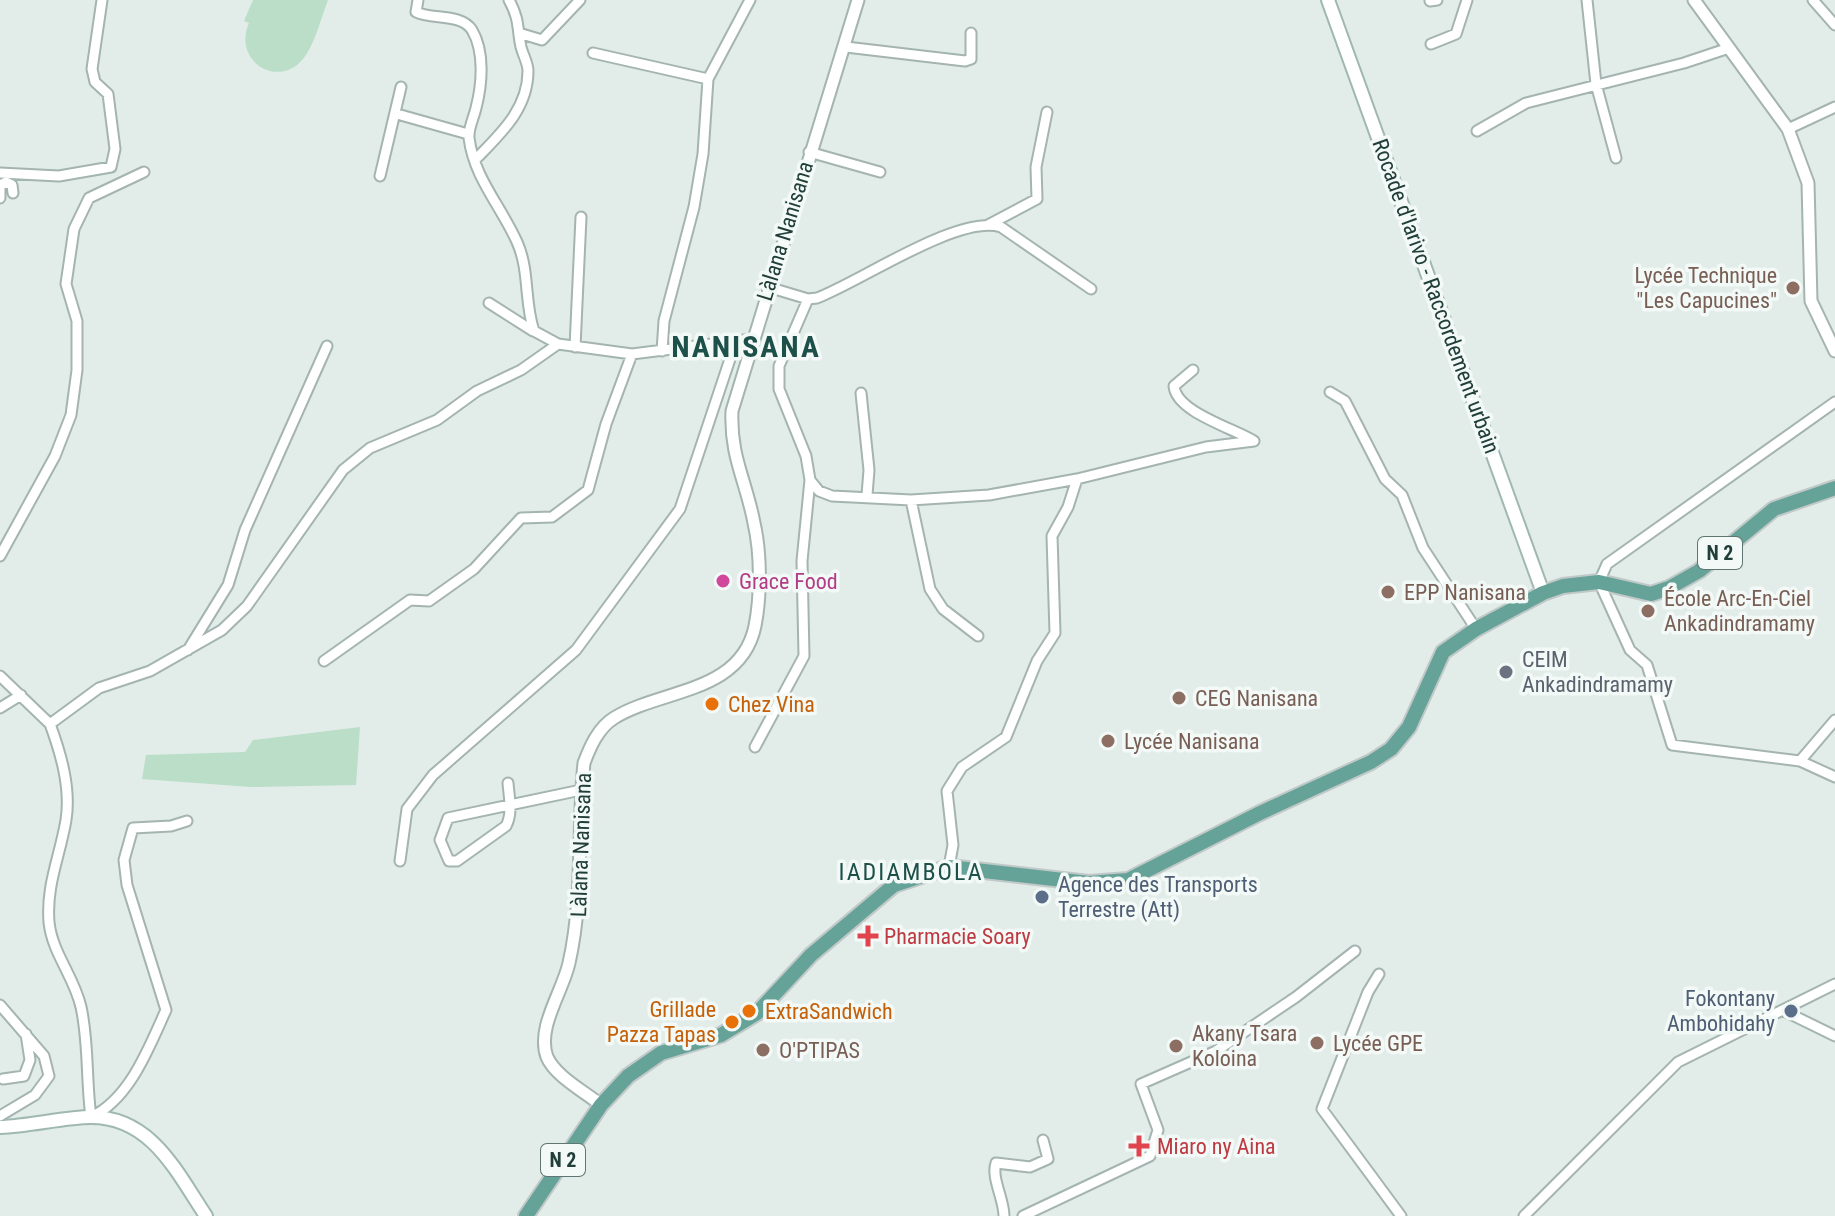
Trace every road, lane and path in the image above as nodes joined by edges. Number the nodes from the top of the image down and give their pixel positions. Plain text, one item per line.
1 (102, 0) edge
2 (418, 0) edge
3 (509, 0) edge
4 (580, 0) edge
5 (750, 0) edge
6 (858, 0) edge
7 (1328, 0) edge
8 (1467, 0) edge
9 (1587, 0) edge
10 (1694, 0) edge
11 (1813, 0) edge
12 (1835, 25) edge
13 (971, 33) dead end
14 (522, 34) junction
15 (1431, 44) dead end
16 (846, 47) junction
17 (1729, 48) junction
18 (593, 53) dead end
19 (708, 79) junction
20 (1596, 84) junction
21 (401, 87) dead end
22 (1835, 107) edge
23 (1047, 112) dead end
24 (397, 114) junction
25 (1788, 129) junction
26 (1477, 131) dead end
27 (468, 134) junction
28 (809, 152) junction
29 (1616, 158) dead end
30 (475, 160) junction
31 (144, 172) dead end
32 (880, 172) dead end
33 (0, 173) edge
34 (380, 176) dead end
35 (13, 193) dead end
36 (0, 198) edge
37 (581, 217) dead end
38 (988, 225) junction
39 (768, 287) junction
40 (1091, 289) dead end
41 (808, 299) junction
42 (489, 303) dead end
43 (534, 331) junction
44 (752, 339) junction
45 (558, 344) junction
46 (735, 344) junction
47 (327, 346) dead end
48 (575, 347) junction
49 (662, 351) junction
50 (1835, 351) edge
51 (632, 354) junction
52 (1193, 370) dead end
53 (1330, 392) dead end
54 (861, 393) dead end
55 (1835, 402) edge
56 (1077, 479) junction
57 (810, 480) junction
58 (1835, 488) edge
59 (867, 495) junction
60 (911, 500) junction
61 (0, 556) edge
62 (1599, 582) junction
63 (1543, 593) junction
64 (1476, 629) junction
65 (978, 636) dead end
66 (186, 653) junction
67 (324, 661) dead end
68 (0, 676) edge
69 (21, 695) junction
70 (0, 708) edge
71 (1835, 720) edge
72 (50, 724) junction
73 (755, 747) dead end
74 (1800, 761) junction
75 (1835, 777) edge
76 (508, 783) dead end
77 (581, 790) junction
78 (510, 807) junction
79 (187, 821) dead end
80 (400, 861) dead end
81 (949, 867) junction
82 (1355, 951) dead end
83 (1379, 974) dead end
84 (1835, 984) edge
85 (0, 1005) edge
86 (1784, 1011) junction
87 (26, 1032) junction
88 (1835, 1036) edge
89 (3, 1079) dead end
90 (601, 1105) junction
91 (0, 1116) edge
92 (91, 1117) junction
93 (0, 1127) edge
94 (1043, 1140) dead end
95 (206, 1216) edge
96 (526, 1216) edge
97 (1004, 1216) edge
98 (1023, 1216) edge
99 (1401, 1216) edge
100 (1524, 1216) edge

1 - 33 street
2 - 27 street
3 - 14 street
4 - 14 street
5 - 19 street
6 - 16 street, Làlana Nanisana
7 - 63 main road, Rocade d'Iarivo - Raccordement urbain
8 - 15 street
9 - 20 street
10 - 17 street
11 - 12 street
13 - 16 street
14 - 30 street
16 - 28 street, Làlana Nanisana
17 - 20 street
17 - 25 street
18 - 19 street
19 - 49 street
20 - 26 street
20 - 29 street
21 - 24 street
22 - 25 street
23 - 38 street
24 - 27 street
24 - 34 street
25 - 50 street
27 - 30 street
28 - 32 street
28 - 39 street, Làlana Nanisana
30 - 43 street
31 - 61 street
35 - 36 street
37 - 48 street
38 - 40 street
38 - 41 street
39 - 41 street
39 - 44 street, Làlana Nanisana
41 - 57 street
42 - 43 street
43 - 45 street
44 - 46 street
44 - 77 street, Làlana Nanisana
45 - 48 street
45 - 66 street
46 - 49 street
46 - 80 street
47 - 66 street
48 - 51 street
49 - 51 street
51 - 67 street
52 - 56 street
53 - 64 street
54 - 59 street
55 - 62 street
56 - 60 street
56 - 81 street
57 - 59 street
57 - 73 street
58 - 62 main road, N 2
59 - 60 street
60 - 65 street
62 - 63 main road, N 2
62 - 74 street
63 - 64 main road, N 2
64 - 81 main road, N 2
66 - 72 street
68 - 69 street
69 - 70 street
69 - 72 street
71 - 74 street
72 - 92 street
74 - 75 street
76 - 78 street
77 - 78 street
77 - 90 street, Làlana Nanisana
78 - 78 street
79 - 92 street
81 - 90 main road, N 2
82 - 98 street
83 - 99 street
84 - 86 street
85 - 87 street
86 - 88 street
86 - 100 street
87 - 89 street
87 - 91 street
90 - 96 main road, N 2
92 - 93 main road
92 - 95 main road
94 - 97 street

